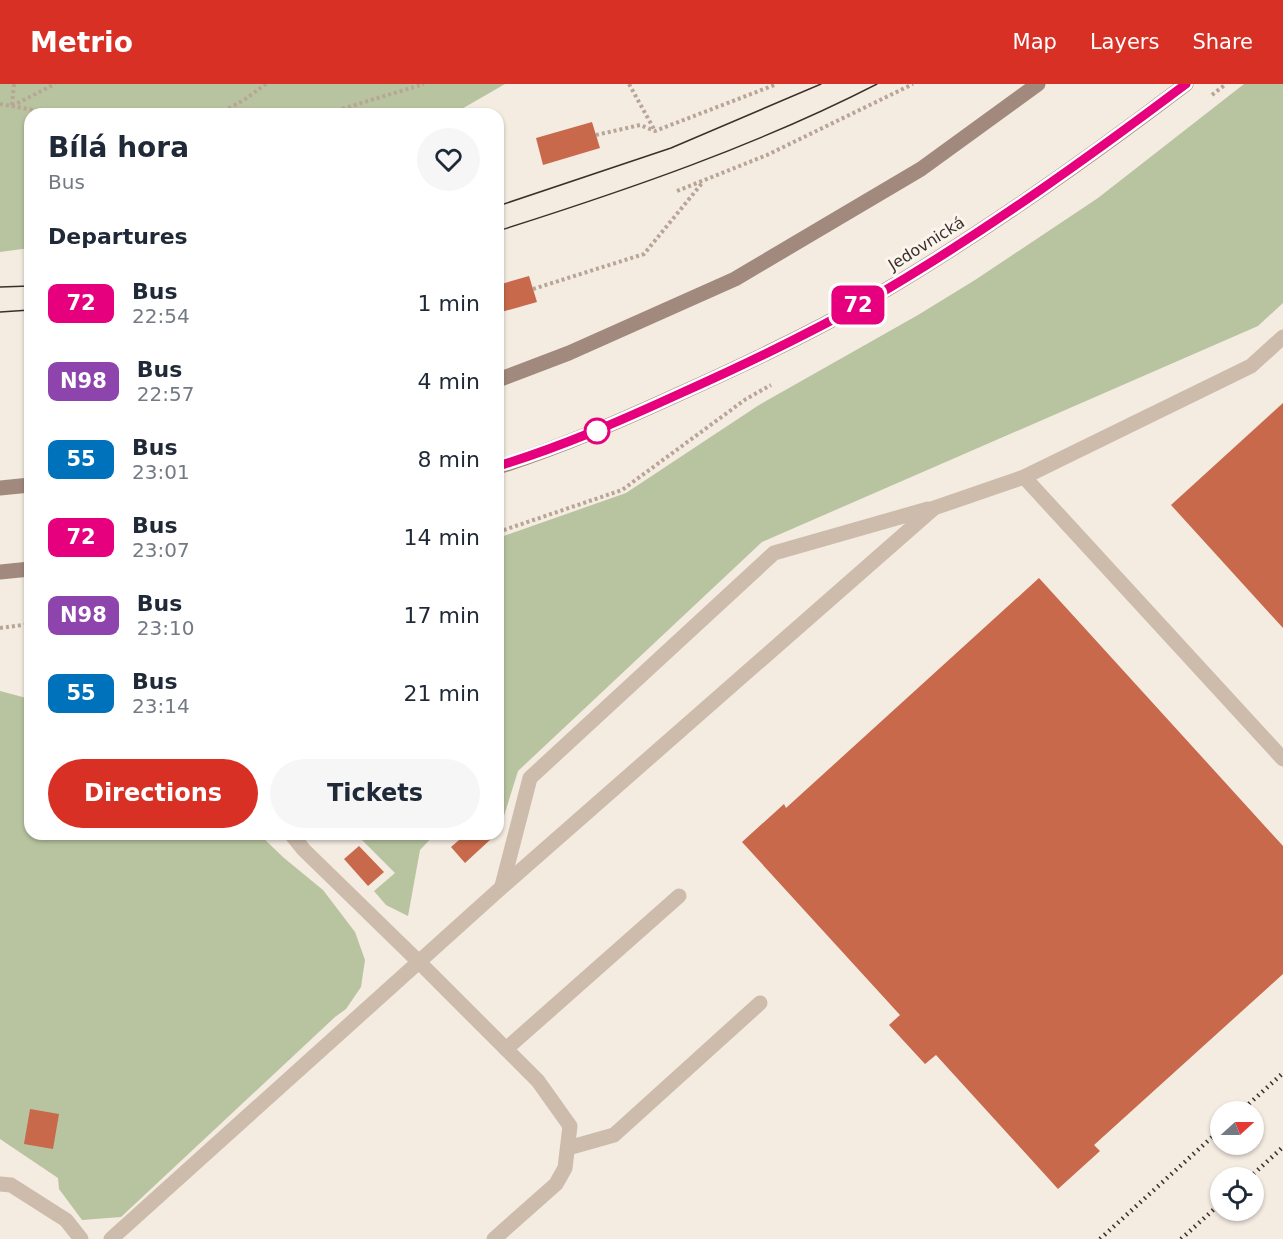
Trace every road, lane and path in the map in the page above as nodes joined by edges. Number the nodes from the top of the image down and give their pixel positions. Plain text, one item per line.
1 (14, 84) edge
2 (55, 84) edge
3 (266, 84) edge
4 (424, 84) edge
5 (629, 84) edge
6 (777, 84) edge
7 (914, 84) edge
8 (1038, 84) edge
9 (1186, 84) edge
10 (0, 104) edge
11 (11, 106) junction
12 (24, 108) edge
13 (229, 108) edge
14 (345, 108) edge
15 (655, 132) junction
16 (596, 135) dead end
17 (705, 181) junction
18 (677, 191) dead end
19 (534, 289) dead end
20 (1283, 337) edge
21 (504, 378) edge
22 (504, 464) edge
23 (1024, 477) junction
24 (24, 486) edge
25 (0, 488) edge
26 (934, 508) junction
27 (24, 570) edge
28 (0, 572) edge
29 (24, 625) edge
30 (0, 628) edge
31 (1283, 759) edge
32 (296, 840) edge
33 (502, 886) junction
34 (679, 896) dead end
35 (420, 963) junction
36 (760, 1003) dead end
37 (506, 1049) junction
38 (568, 1148) junction
39 (0, 1184) edge
40 (499, 1238) edge
41 (81, 1239) edge
42 (111, 1239) edge

1 - 11 path
2 - 11 path
3 - 13 path
4 - 14 path
5 - 15 path
6 - 15 path
7 - 17 path
8 - 21 main road
9 - 22 main road, Jedovnická
10 - 11 path
11 - 12 path
15 - 16 path
17 - 18 path
17 - 19 path
20 - 23 lane
23 - 26 lane
23 - 31 lane
24 - 25 main road
26 - 33 lane
26 - 33 lane
27 - 28 main road
29 - 30 path
32 - 35 lane
33 - 35 lane
34 - 37 lane
35 - 37 lane
35 - 42 lane
36 - 38 lane
37 - 38 lane
38 - 40 lane
39 - 41 lane

